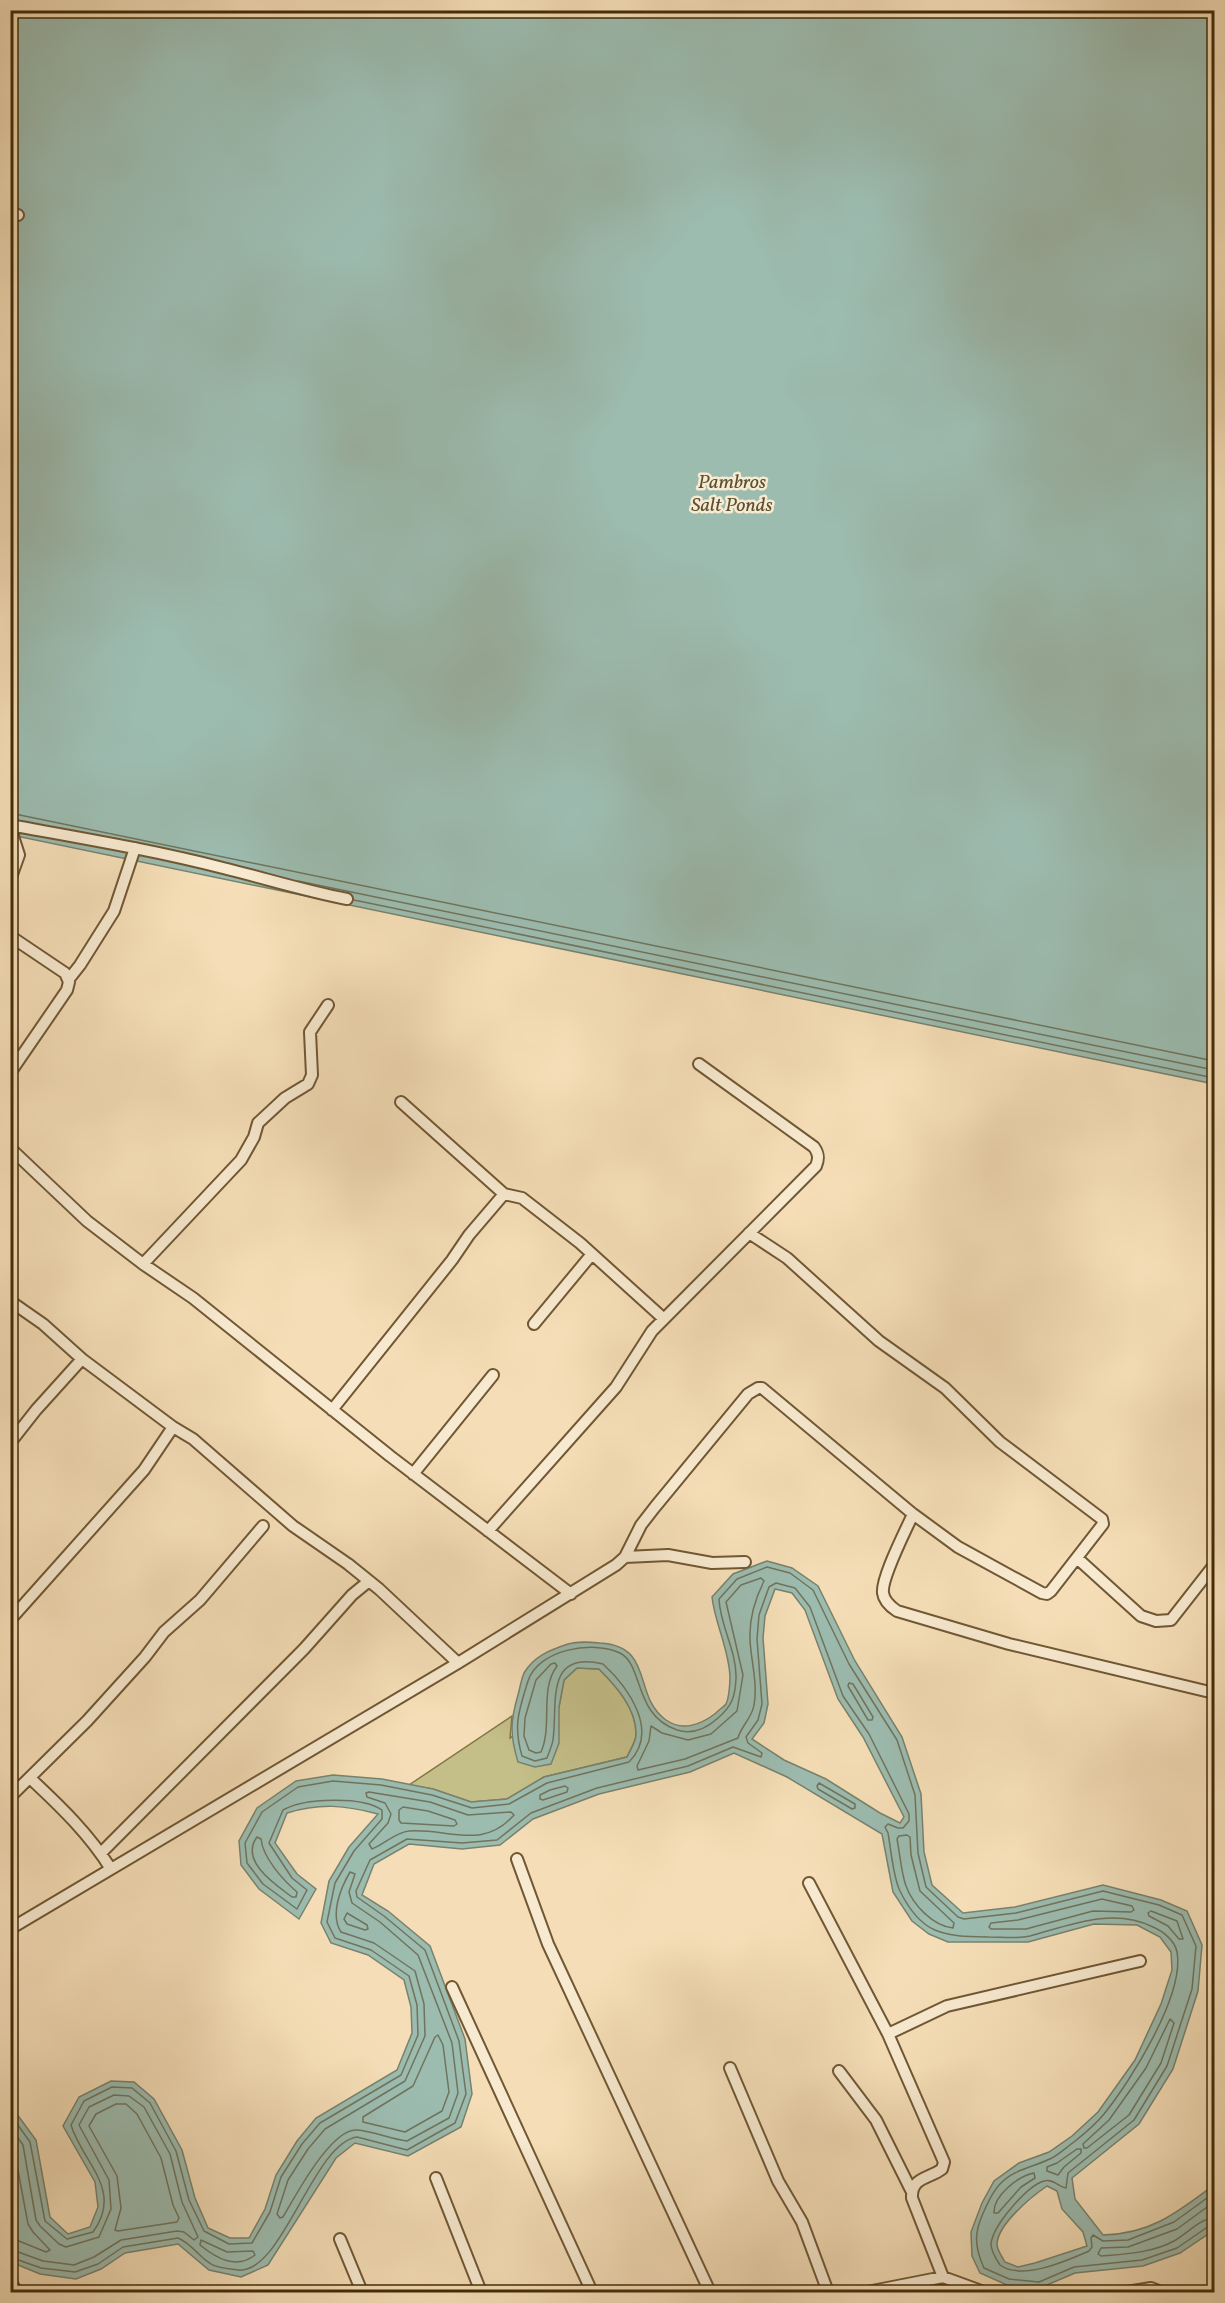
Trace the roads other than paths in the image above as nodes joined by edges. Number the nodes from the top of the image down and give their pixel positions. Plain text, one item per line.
1 (10, 826) edge
2 (135, 848) junction
3 (10, 880) edge
4 (347, 899) dead end
5 (10, 936) edge
6 (69, 979) junction
7 (328, 1005) dead end
8 (699, 1064) dead end
9 (10, 1073) edge
10 (401, 1102) dead end
11 (10, 1148) edge
12 (504, 1194) junction
13 (749, 1233) junction
14 (592, 1254) junction
15 (143, 1264) junction
16 (10, 1301) edge
17 (664, 1319) junction
18 (534, 1324) dead end
19 (82, 1359) junction
20 (493, 1375) dead end
21 (332, 1410) junction
22 (173, 1427) junction
23 (10, 1443) edge
24 (413, 1474) junction
25 (913, 1514) junction
26 (263, 1526) dead end
27 (488, 1531) junction
28 (625, 1557) junction
29 (1077, 1558) junction
30 (745, 1562) dead end
31 (1215, 1565) edge
32 (369, 1581) junction
33 (571, 1594) junction
34 (10, 1620) edge
35 (458, 1663) junction
36 (1215, 1693) edge
37 (31, 1779) junction
38 (10, 1797) edge
39 (101, 1853) junction
40 (517, 1858) dead end
41 (111, 1869) junction
42 (809, 1883) dead end
43 (10, 1929) edge
44 (1140, 1961) dead end
45 (452, 1987) dead end
46 (888, 2034) junction
47 (730, 2068) dead end
48 (839, 2071) dead end
49 (436, 2178) dead end
50 (911, 2190) junction
51 (340, 2239) dead end
52 (943, 2277) junction
53 (10, 2281) edge
54 (922, 2281) junction
55 (17, 2292) edge
56 (362, 2292) edge
57 (481, 2292) edge
58 (592, 2292) edge
59 (710, 2292) edge
60 (828, 2292) edge
61 (867, 2292) edge
62 (926, 2292) edge
63 (984, 2292) edge
64 (1127, 2292) edge
65 (1161, 2292) edge

1 - 2 street
1 - 3 street
2 - 4 street
2 - 6 street
5 - 6 street
6 - 9 street
7 - 15 street
8 - 13 street
10 - 12 street
11 - 15 street
12 - 14 street
12 - 21 street
13 - 17 street
13 - 29 street
14 - 17 street
14 - 18 street
15 - 21 street
16 - 19 street
17 - 27 street
19 - 22 street
19 - 23 street
20 - 24 street
21 - 24 street
22 - 32 street
22 - 34 street
24 - 27 street
25 - 28 street
25 - 29 street
25 - 36 street
26 - 37 street
27 - 33 street
28 - 30 street
28 - 33 street
29 - 31 street
32 - 35 street
32 - 39 street
33 - 35 street
35 - 41 street
37 - 38 street
37 - 39 street
39 - 41 street
40 - 59 street
41 - 43 street
42 - 46 street
44 - 46 street
45 - 58 street
46 - 50 street
47 - 60 street
48 - 50 street
49 - 57 street
50 - 52 street
51 - 56 street
52 - 54 street
52 - 63 street
53 - 55 street
54 - 61 street
54 - 62 street
64 - 65 street

